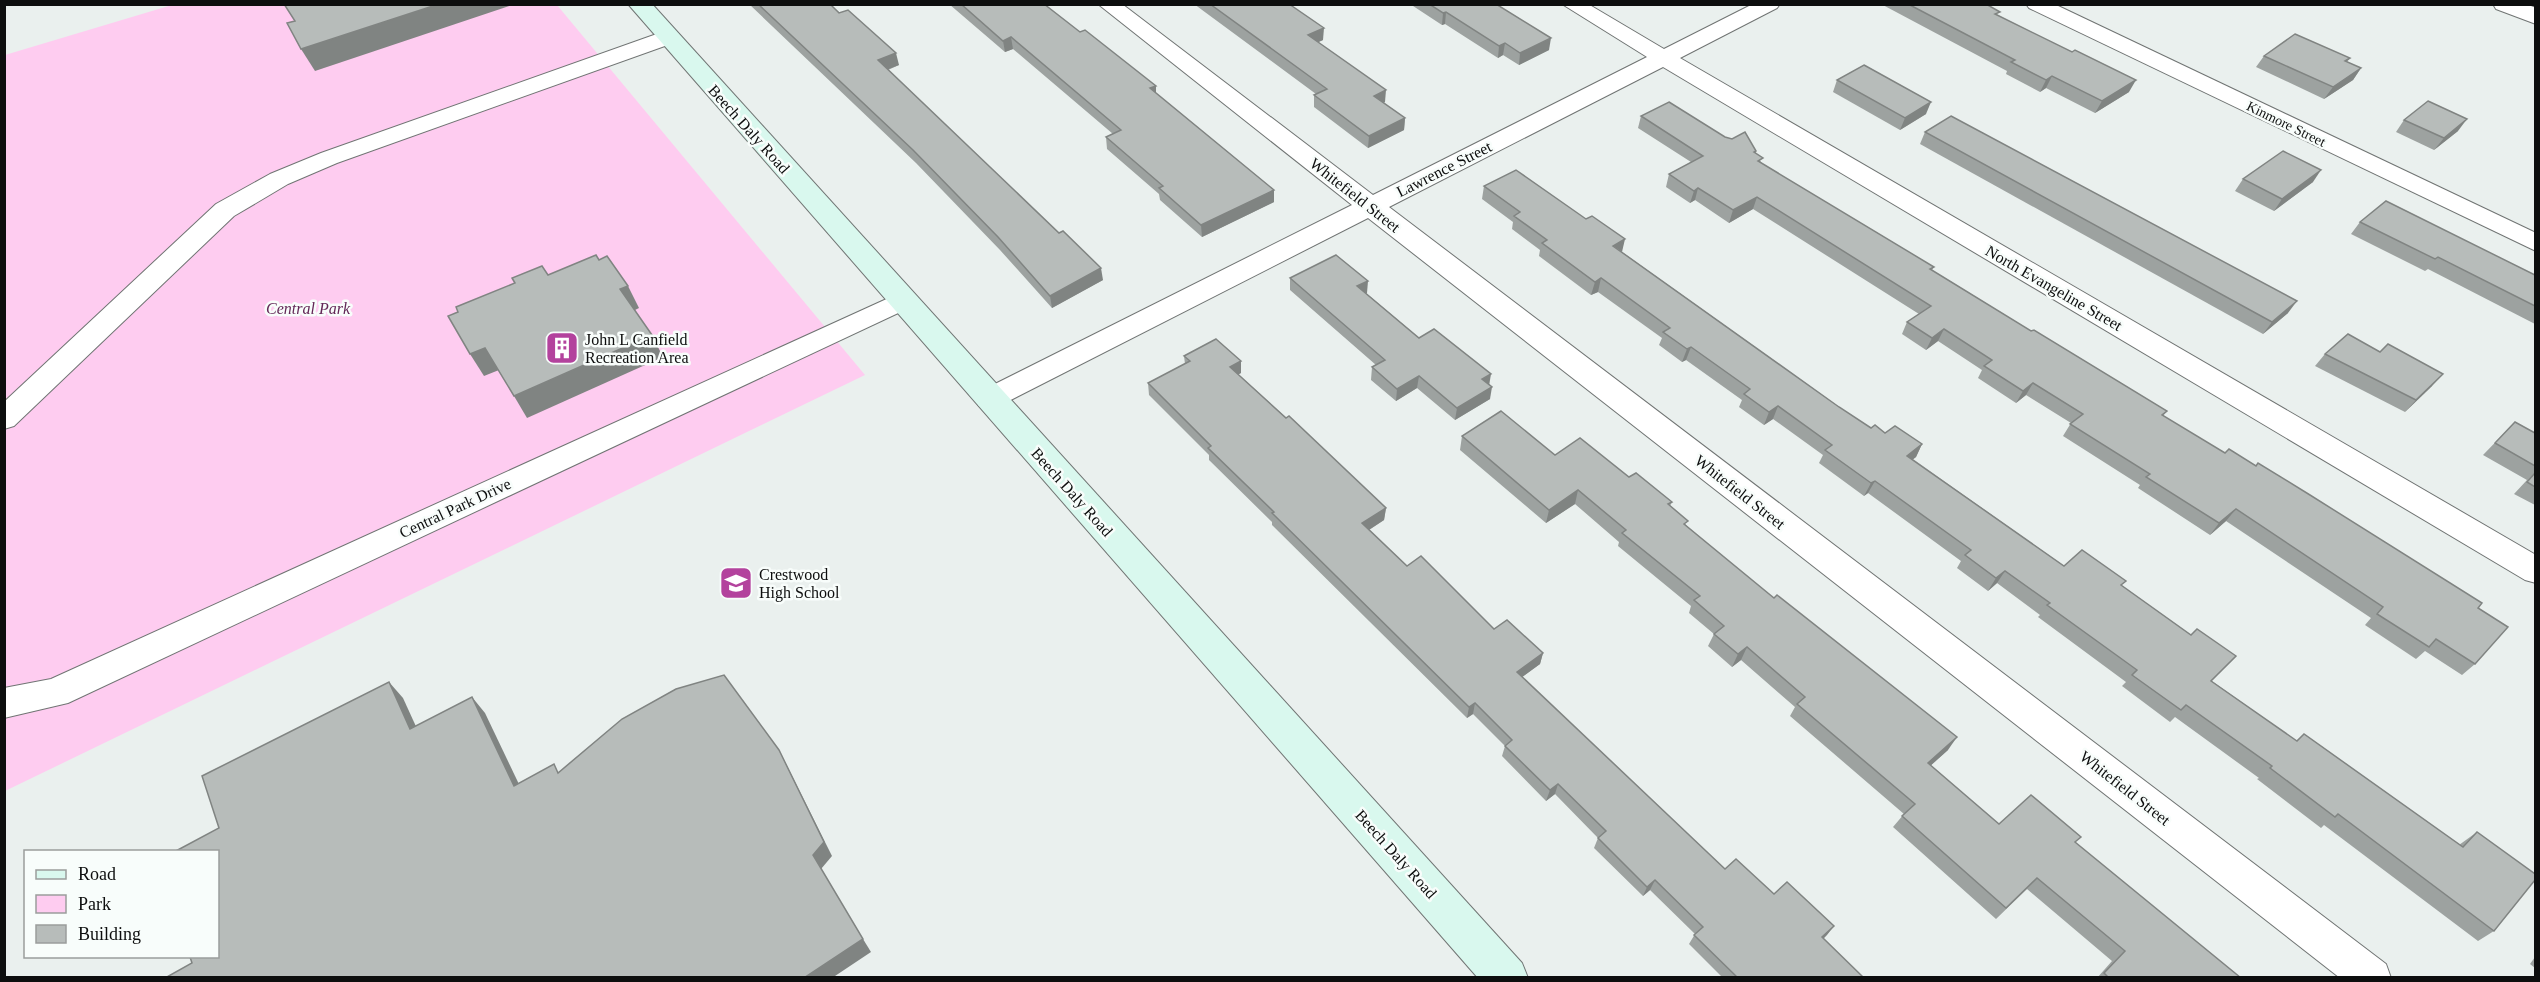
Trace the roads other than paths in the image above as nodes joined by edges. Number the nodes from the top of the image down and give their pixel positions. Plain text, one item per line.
1 (639, 4) edge
2 (1108, 4) edge
3 (1572, 4) edge
4 (1770, 4) edge
5 (2036, 4) edge
6 (2504, 4) edge
7 (2535, 17) edge
8 (668, 37) junction
9 (1664, 58) junction
10 (1370, 206) junction
11 (2535, 243) edge
12 (902, 301) junction
13 (989, 399) junction
14 (4, 419) edge
15 (2535, 572) edge
16 (4, 703) edge
17 (1507, 978) edge
18 (2372, 978) edge

1 - 8 main road, Beech Daly Road
2 - 10 street, Whitefield Street
3 - 9 street, North Evangeline Street
4 - 9 street, Lawrence Street
5 - 11 street, Kinmore Street
6 - 7 street
8 - 12 main road, Beech Daly Road
8 - 14 street
9 - 10 street, Lawrence Street
9 - 15 street, North Evangeline Street
10 - 13 street, Lawrence Street
10 - 18 street, Whitefield Street
12 - 13 main road, Beech Daly Road
12 - 16 street, Central Park Drive
13 - 17 main road, Beech Daly Road

